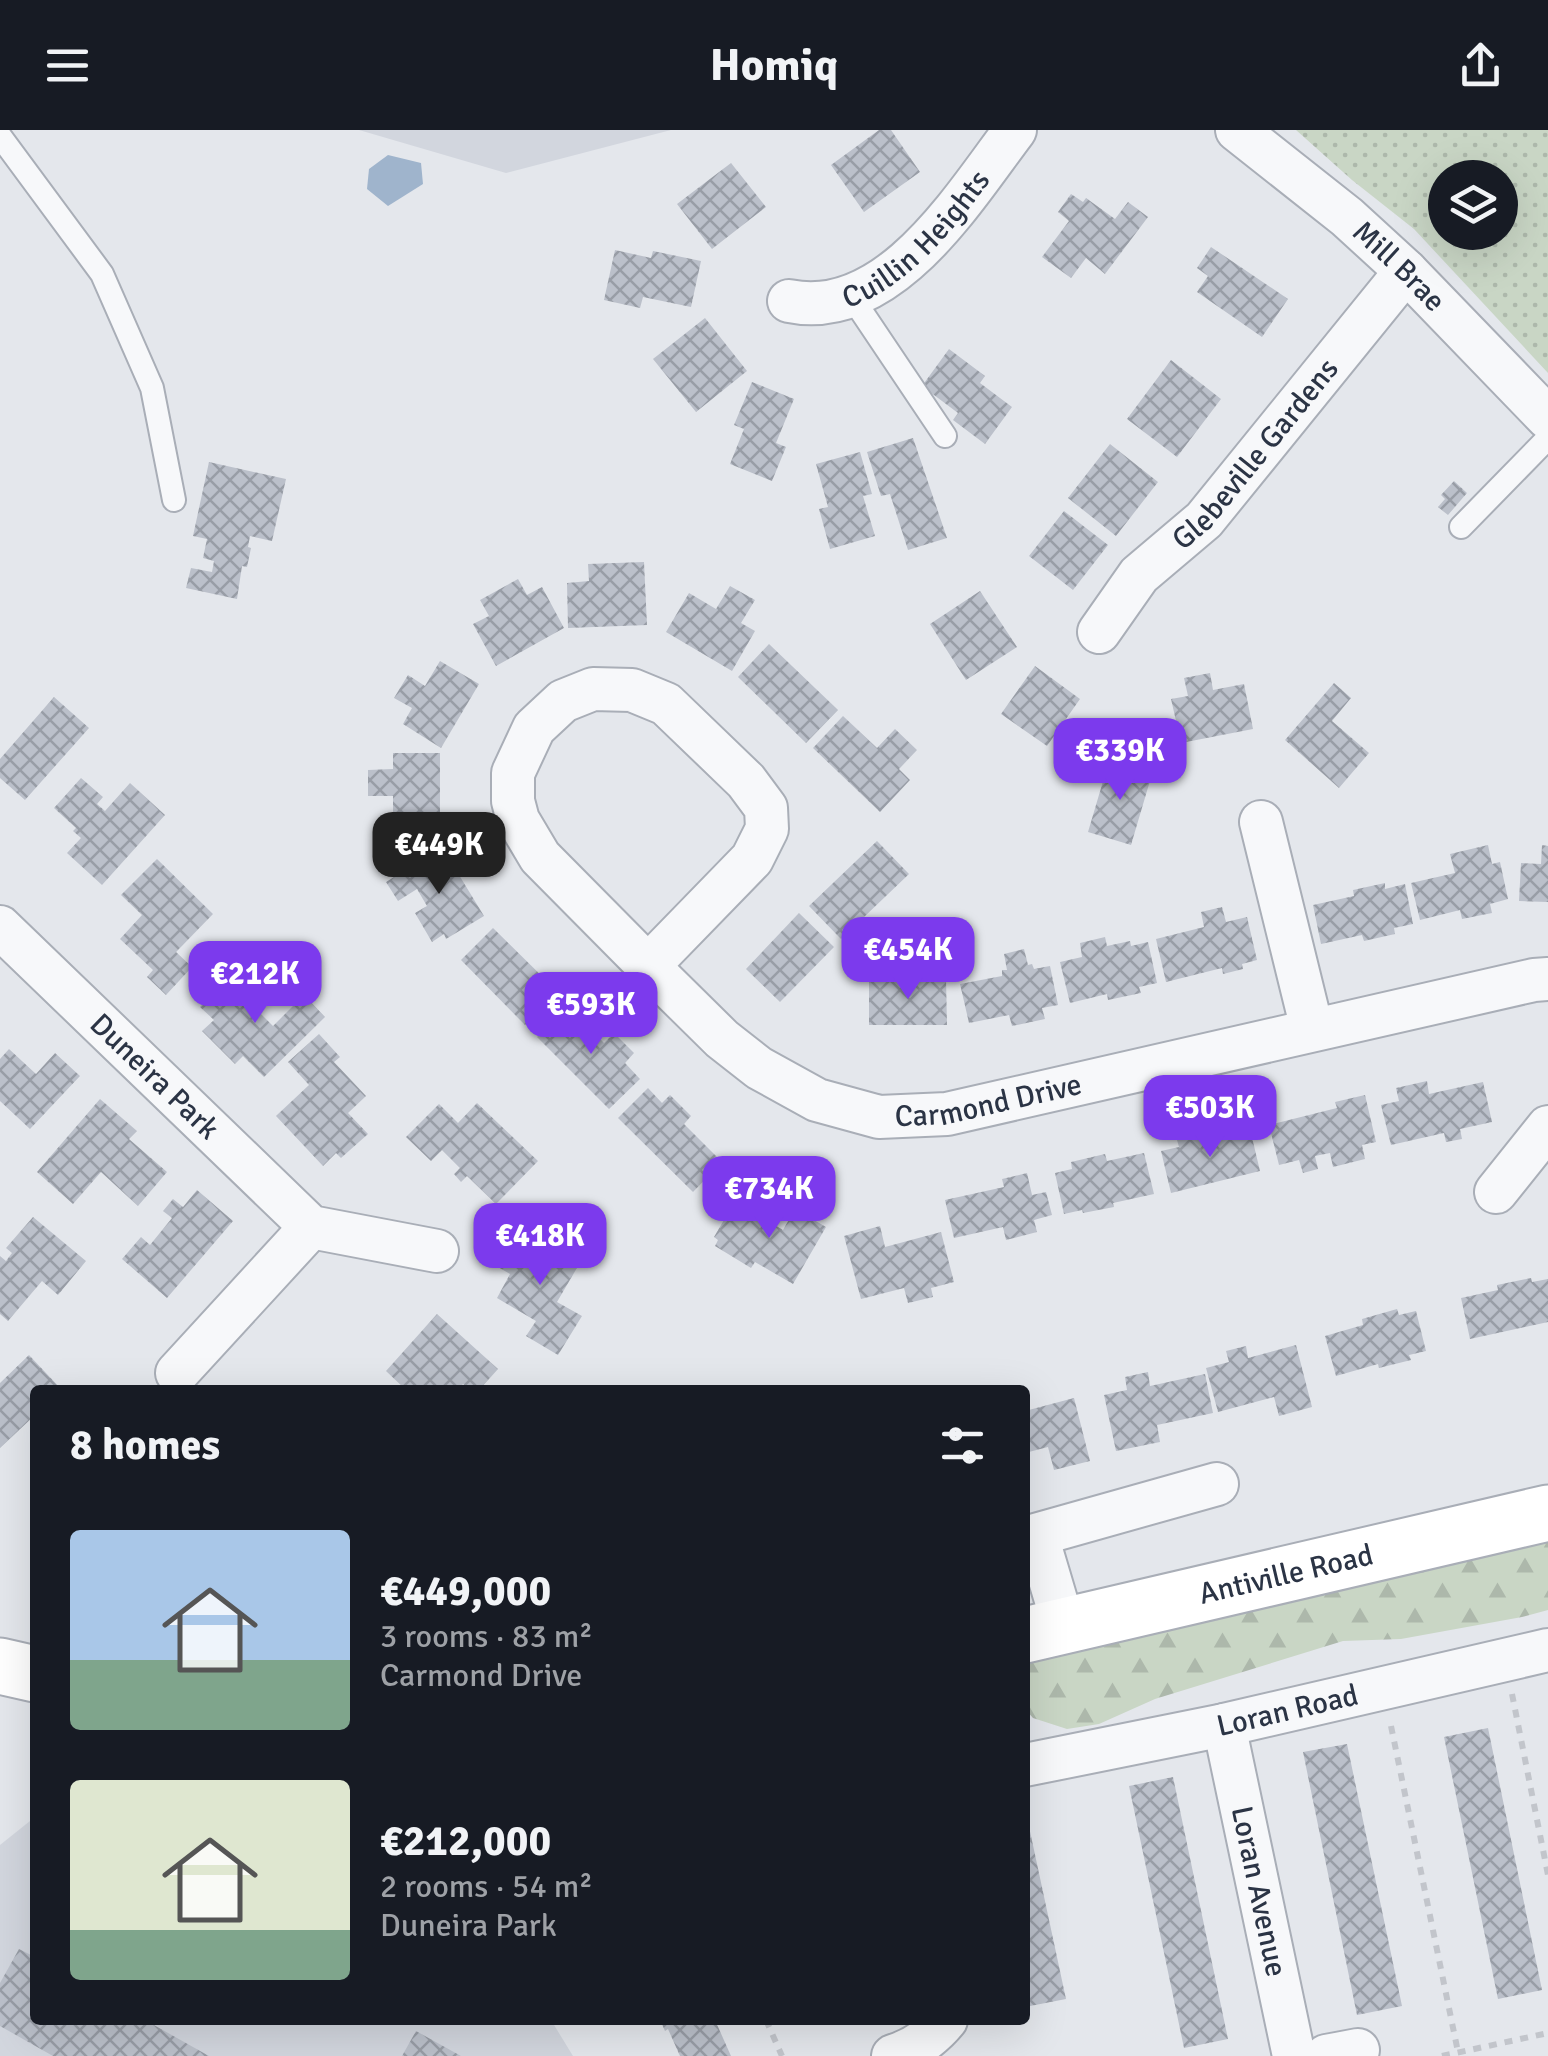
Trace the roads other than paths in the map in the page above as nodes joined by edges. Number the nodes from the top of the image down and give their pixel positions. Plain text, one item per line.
1 (1016, 130) edge
2 (1237, 130) edge
3 (0, 136) edge
4 (1406, 271) junction
5 (850, 296) junction
6 (789, 301) dead end
7 (1548, 418) edge
8 (945, 436) dead end
9 (1548, 438) edge
10 (174, 500) dead end
11 (1461, 526) dead end
12 (1099, 632) dead end
13 (1261, 822) dead end
14 (0, 927) edge
15 (648, 966) junction
16 (1548, 979) edge
17 (1312, 1029) junction
18 (1548, 1127) edge
19 (1496, 1192) dead end
20 (311, 1227) junction
21 (437, 1251) dead end
22 (177, 1372) dead end
23 (1216, 1484) dead end
24 (1548, 1512) edge
25 (1031, 1537) edge
26 (1044, 1631) edge
27 (1548, 1650) edge
28 (0, 1666) edge
29 (30, 1673) edge
30 (1224, 1724) junction
31 (1030, 1763) edge
32 (942, 2025) edge
33 (893, 2056) edge
34 (1294, 2056) edge

1 - 5 street, Cuillin Heights
2 - 4 street, Mill Brae
3 - 10 lane
4 - 7 street, Mill Brae
4 - 12 street, Glebeville Gardens
5 - 6 street, Cuillin Heights
5 - 8 lane
9 - 11 lane
13 - 17 street
14 - 20 street, Duneira Park
15 - 15 street, Carmond Drive
15 - 17 street, Carmond Drive
16 - 17 street, Carmond Drive
18 - 19 street
20 - 21 street
20 - 22 street
23 - 25 street
24 - 26 street, Antiville Road
25 - 26 street
27 - 30 street, Loran Road
28 - 29 street
30 - 31 street, Loran Road
30 - 34 street, Loran Avenue
32 - 33 street

